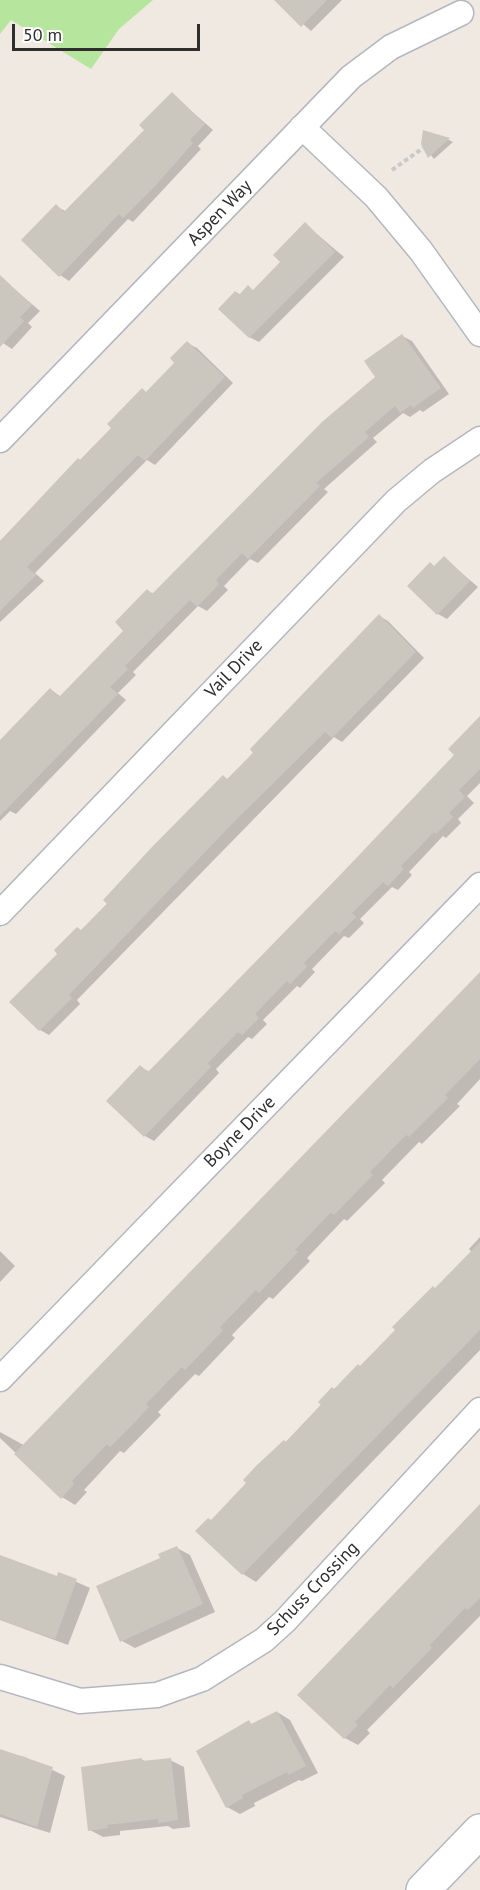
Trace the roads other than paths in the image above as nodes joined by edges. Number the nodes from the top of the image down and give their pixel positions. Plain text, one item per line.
1 (461, 13) dead end
2 (302, 127) junction
3 (480, 334) edge
4 (480, 439) edge
5 (0, 440) edge
6 (480, 885) edge
7 (0, 913) edge
8 (0, 1379) edge
9 (480, 1410) edge
10 (0, 1677) edge
11 (480, 1831) edge
12 (423, 1890) edge

1 - 2 street, Aspen Way
2 - 3 street
2 - 5 street, Aspen Way
4 - 7 street, Vail Drive
6 - 8 street, Boyne Drive
9 - 10 street, Schuss Crossing
11 - 12 street

